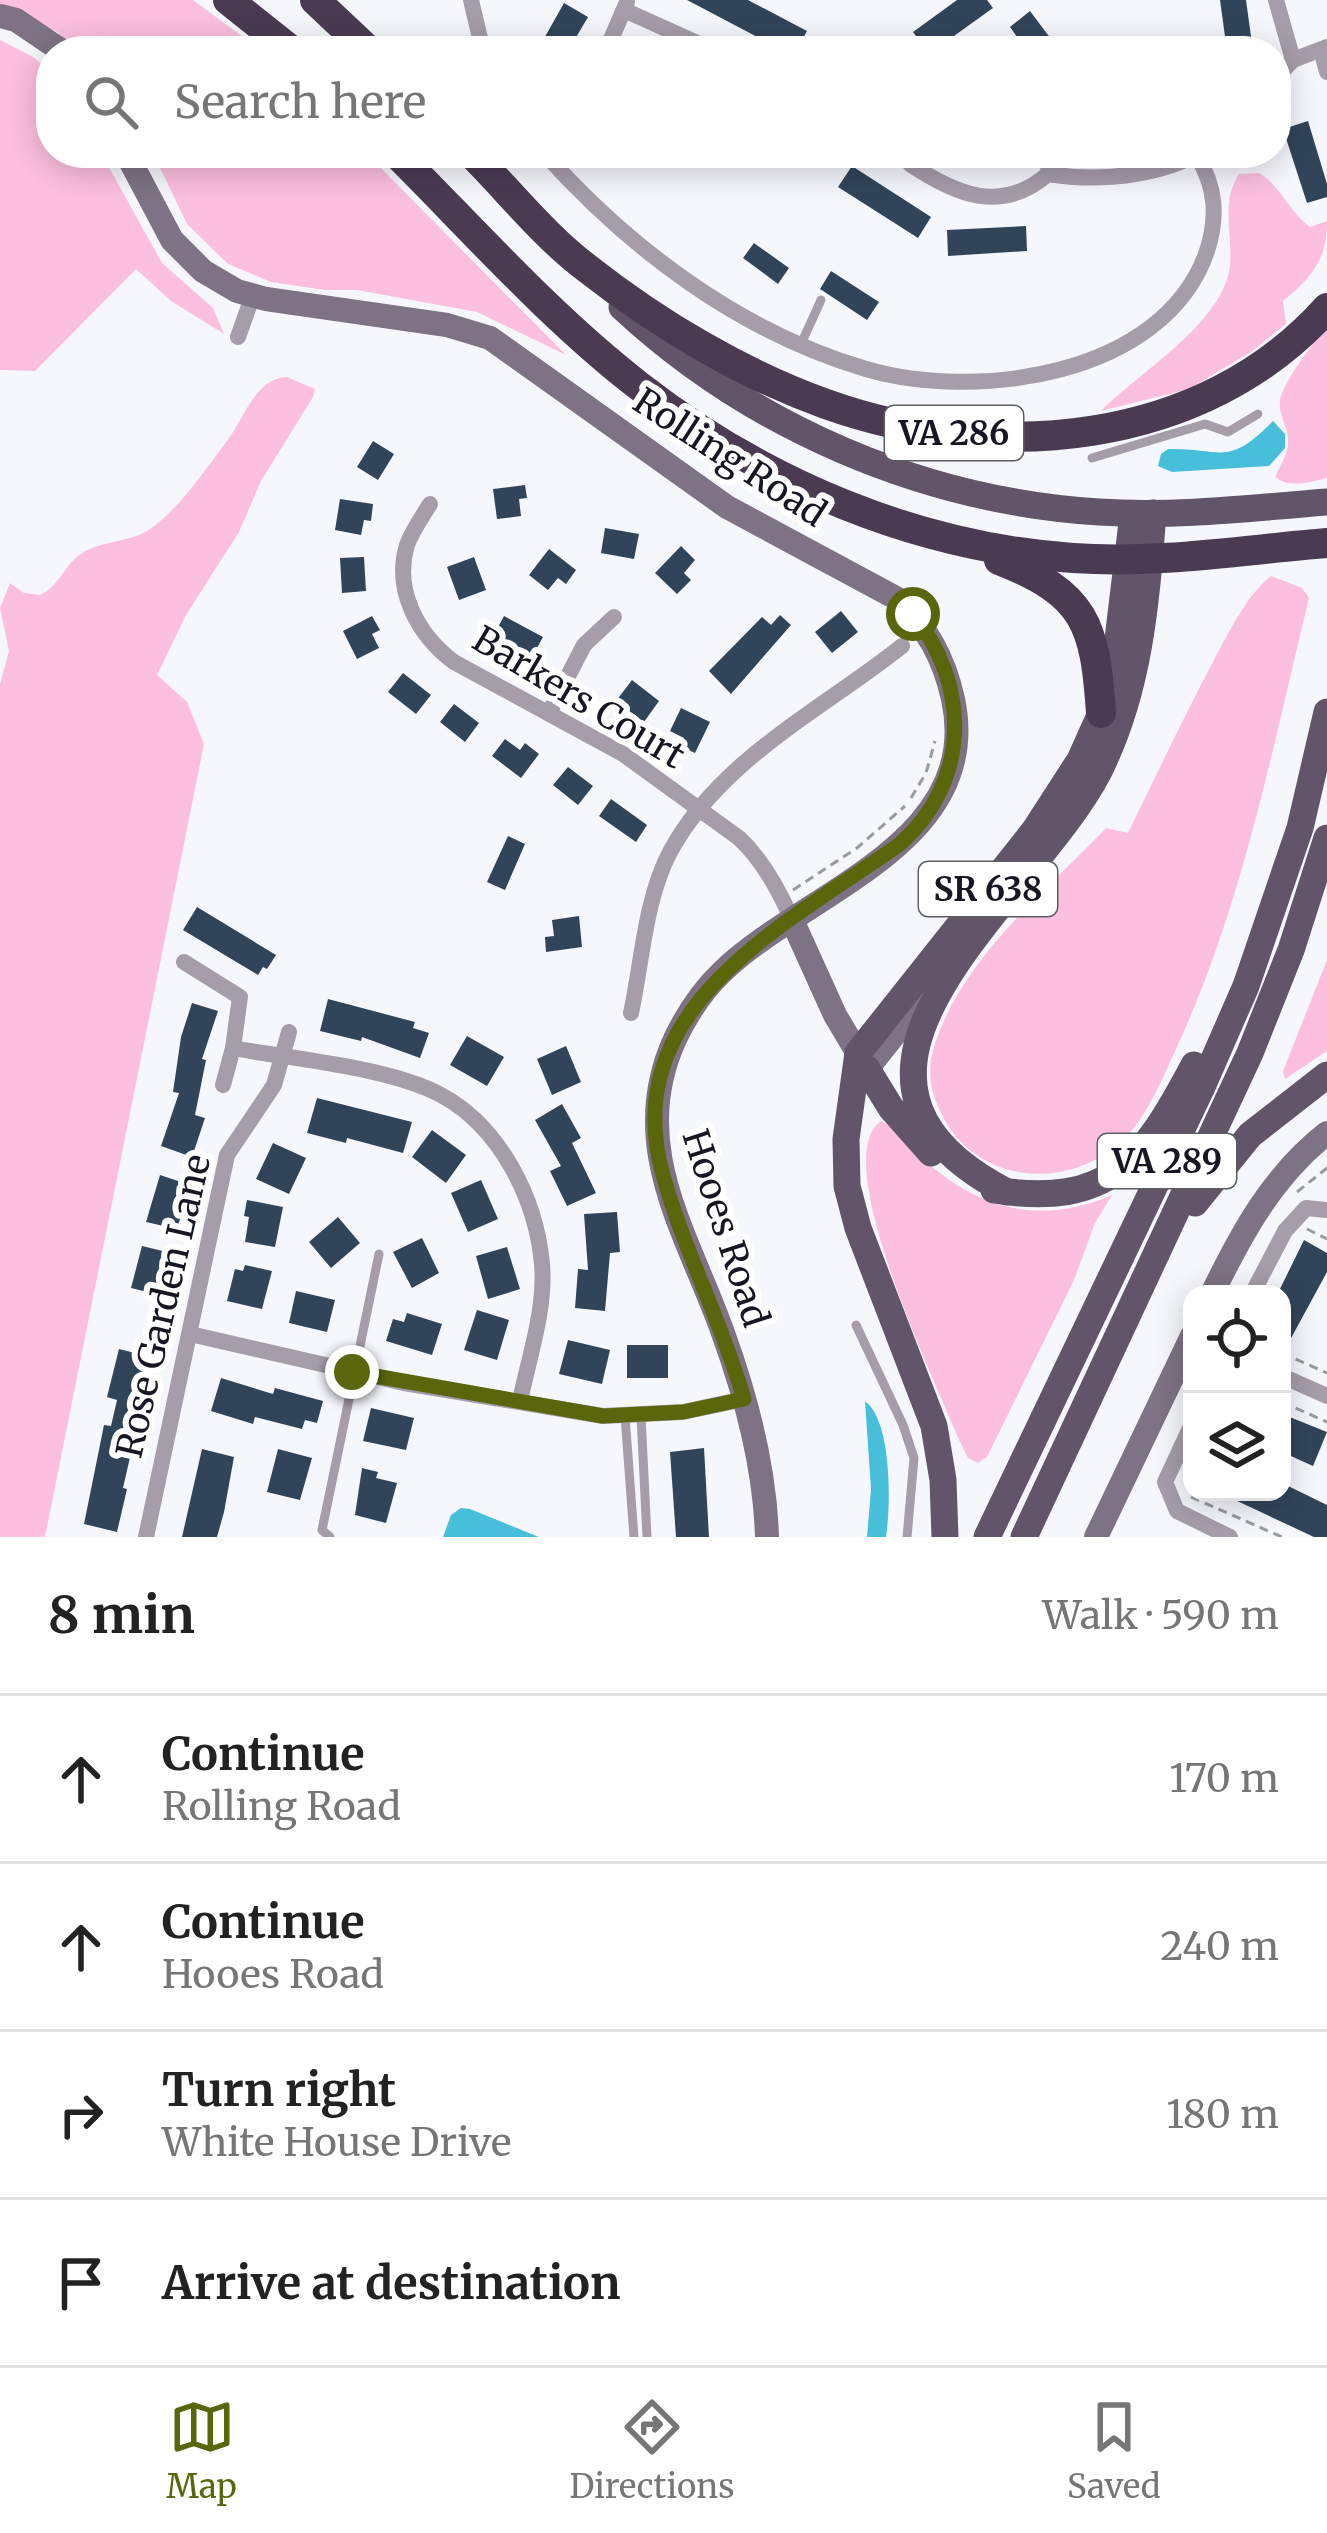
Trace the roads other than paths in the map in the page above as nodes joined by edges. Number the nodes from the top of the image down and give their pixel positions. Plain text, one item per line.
1 (228, 0) edge
2 (315, 0) edge
3 (471, 0) edge
4 (1276, 0) edge
5 (626, 5) edge
6 (0, 16) edge
7 (40, 36) edge
8 (273, 36) edge
9 (353, 36) edge
10 (479, 36) edge
11 (613, 36) edge
12 (686, 36) edge
13 (1286, 36) edge
14 (1324, 49) edge
15 (1291, 53) edge
16 (1293, 60) joint
17 (1327, 72) edge
18 (134, 168) edge
19 (411, 168) edge
20 (486, 168) edge
21 (563, 168) edge
22 (916, 168) edge
23 (1048, 168) edge
24 (1148, 168) edge
25 (1205, 168) edge
26 (1048, 174) junction
27 (585, 268) junction
28 (253, 296) junction
29 (821, 300) dead end
30 (1327, 308) edge
31 (238, 337) dead end
32 (801, 344) junction
33 (1201, 413) junction
34 (1258, 414) dead end
35 (1092, 458) dead end
36 (1318, 502) edge
37 (430, 504) dead end
38 (1143, 513) junction
39 (932, 534) junction
40 (1314, 544) edge
41 (1140, 558) junction
42 (614, 617) dead end
43 (902, 646) dead end
44 (1327, 712) edge
45 (549, 713) junction
46 (1101, 713) junction
47 (1314, 773) junction
48 (699, 809) junction
49 (1327, 838) edge
50 (787, 909) junction
51 (986, 925) junction
52 (184, 962) dead end
53 (631, 1013) dead end
54 (289, 1032) dead end
55 (233, 1048) junction
56 (284, 1057) junction
57 (862, 1061) junction
58 (1327, 1075) edge
59 (223, 1085) dead end
60 (1327, 1133) edge
61 (1007, 1192) junction
62 (1327, 1210) edge
63 (379, 1254) dead end
64 (1217, 1285) edge
65 (1257, 1285) edge
66 (856, 1325) dead end
67 (190, 1334) junction
68 (1183, 1355) edge
69 (352, 1372) junction
70 (1291, 1380) edge
71 (1327, 1396) edge
72 (744, 1399) junction
73 (520, 1401) junction
74 (633, 1416) junction
75 (1073, 1435) junction
76 (1183, 1443) edge
77 (927, 1456) junction
78 (146, 1537) edge
79 (329, 1537) edge
80 (634, 1537) edge
81 (647, 1537) edge
82 (767, 1537) edge
83 (907, 1537) edge
84 (945, 1537) edge
85 (988, 1537) edge
86 (1024, 1537) edge
87 (1096, 1537) edge
88 (1230, 1537) edge

1 - 8 highway
2 - 9 highway
3 - 10 street
4 - 13 street
5 - 11 street
5 - 12 street
6 - 7 street
14 - 16 street
14 - 17 street
15 - 16 street
18 - 28 street, Rolling Road
19 - 39 highway
20 - 27 highway, VA 286
21 - 32 street
22 - 26 street
23 - 26 street
24 - 26 street
25 - 32 street
27 - 33 highway, VA 286
27 - 38 main road, Rolling Road
28 - 31 street
28 - 50 street, Rolling Road
29 - 32 lane
30 - 33 highway, VA 286
33 - 34 lane
33 - 35 lane
36 - 38 main road, Rolling Road
37 - 45 street, Barkers Court
38 - 41 main road, SR 638
39 - 41 highway
39 - 46 highway
40 - 41 highway
41 - 46 main road, SR 638
41 - 51 main road, SR 638
42 - 45 street
43 - 48 street
44 - 47 main road, VA 289
45 - 48 street, Barkers Court
46 - 57 main road, SR 638
47 - 61 main road
47 - 85 main road, VA 289
48 - 50 street, Barkers Court
48 - 53 street
49 - 75 main road, VA 289
50 - 57 street
50 - 72 street, Hooes Road
51 - 57 street, SR 638
51 - 61 main road
52 - 55 street
54 - 56 street, Rose Garden Lane
55 - 56 street
55 - 59 street
56 - 67 street, Rose Garden Lane
56 - 73 street
57 - 61 main road
57 - 77 main road
58 - 75 main road
60 - 64 street
62 - 65 street
63 - 69 lane
66 - 77 lane
67 - 69 street
67 - 78 street, Rose Garden Lane
68 - 87 street
69 - 73 street
69 - 79 lane
70 - 71 street
72 - 74 street
72 - 82 street, Hooes Road
73 - 74 street
74 - 80 lane
74 - 81 lane
75 - 86 main road, VA 289
76 - 88 street
77 - 83 lane
77 - 84 main road

